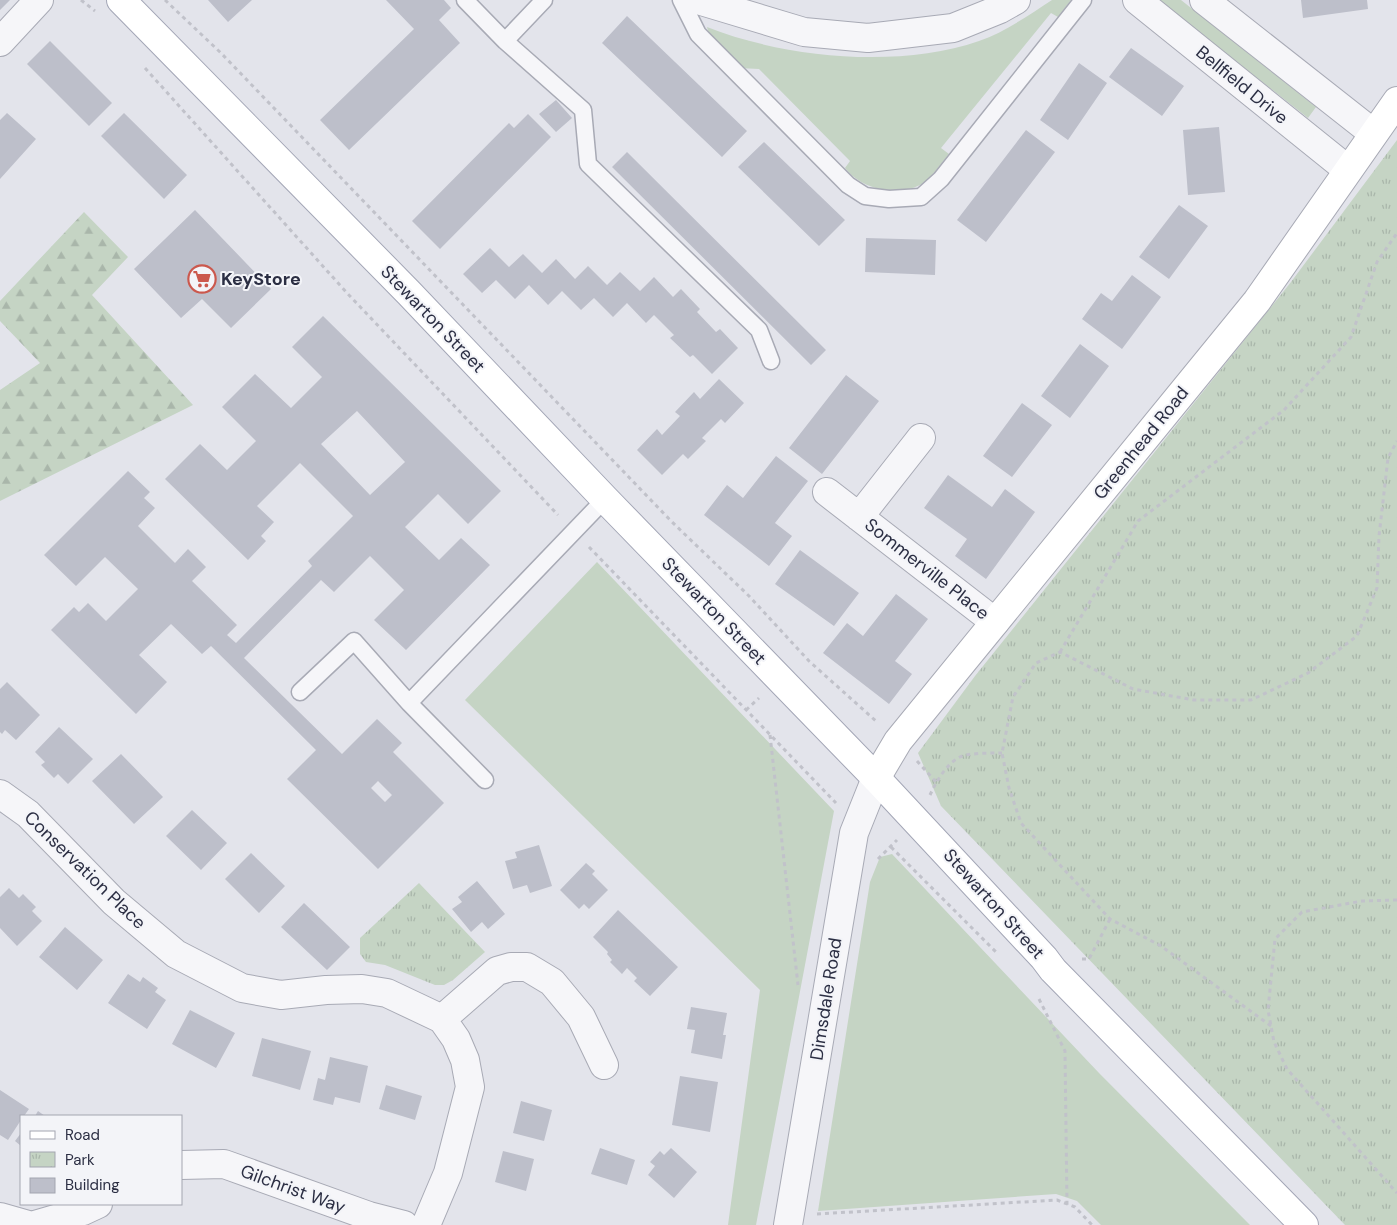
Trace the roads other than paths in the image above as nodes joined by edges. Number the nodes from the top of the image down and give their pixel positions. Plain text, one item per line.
1 (40, 0) edge
2 (120, 0) edge
3 (465, 0) edge
4 (544, 0) edge
5 (681, 0) edge
6 (698, 0) edge
7 (1016, 0) edge
8 (1083, 0) edge
9 (1137, 0) edge
10 (1204, 0) edge
11 (505, 41) junction
12 (0, 42) edge
13 (1397, 101) edge
14 (1373, 133) junction
15 (1348, 170) junction
16 (771, 361) dead end
17 (921, 438) dead end
18 (827, 492) dead end
19 (605, 499) junction
20 (859, 517) junction
21 (995, 622) junction
22 (300, 692) dead end
23 (409, 703) junction
24 (876, 778) junction
25 (485, 780) dead end
26 (0, 794) edge
27 (442, 1019) junction
28 (604, 1065) dead end
29 (182, 1165) edge
30 (96, 1205) edge
31 (0, 1217) edge
32 (789, 1220) edge
33 (28, 1225) edge
34 (35, 1225) edge
35 (404, 1225) edge
36 (426, 1225) edge
37 (1304, 1225) edge

1 - 12 street
2 - 19 main road, Stewarton Street
3 - 11 lane
4 - 11 lane
5 - 8 lane
6 - 7 street
9 - 15 street, Bellfield Drive
10 - 14 street
11 - 16 lane
13 - 14 main road, Greenhead Road
14 - 15 main road, Greenhead Road
15 - 21 main road, Greenhead Road
17 - 20 street, Sommerville Place
18 - 20 street, Sommerville Place
19 - 23 lane
19 - 24 main road, Stewarton Street
20 - 21 street, Sommerville Place
21 - 24 main road, Greenhead Road
22 - 23 lane
23 - 25 lane
24 - 32 street, Dimsdale Road
24 - 37 main road, Stewarton Street
26 - 27 street, Conservation Place
27 - 28 street
27 - 36 street
29 - 35 street, Gilchrist Way
30 - 34 street
31 - 33 street

